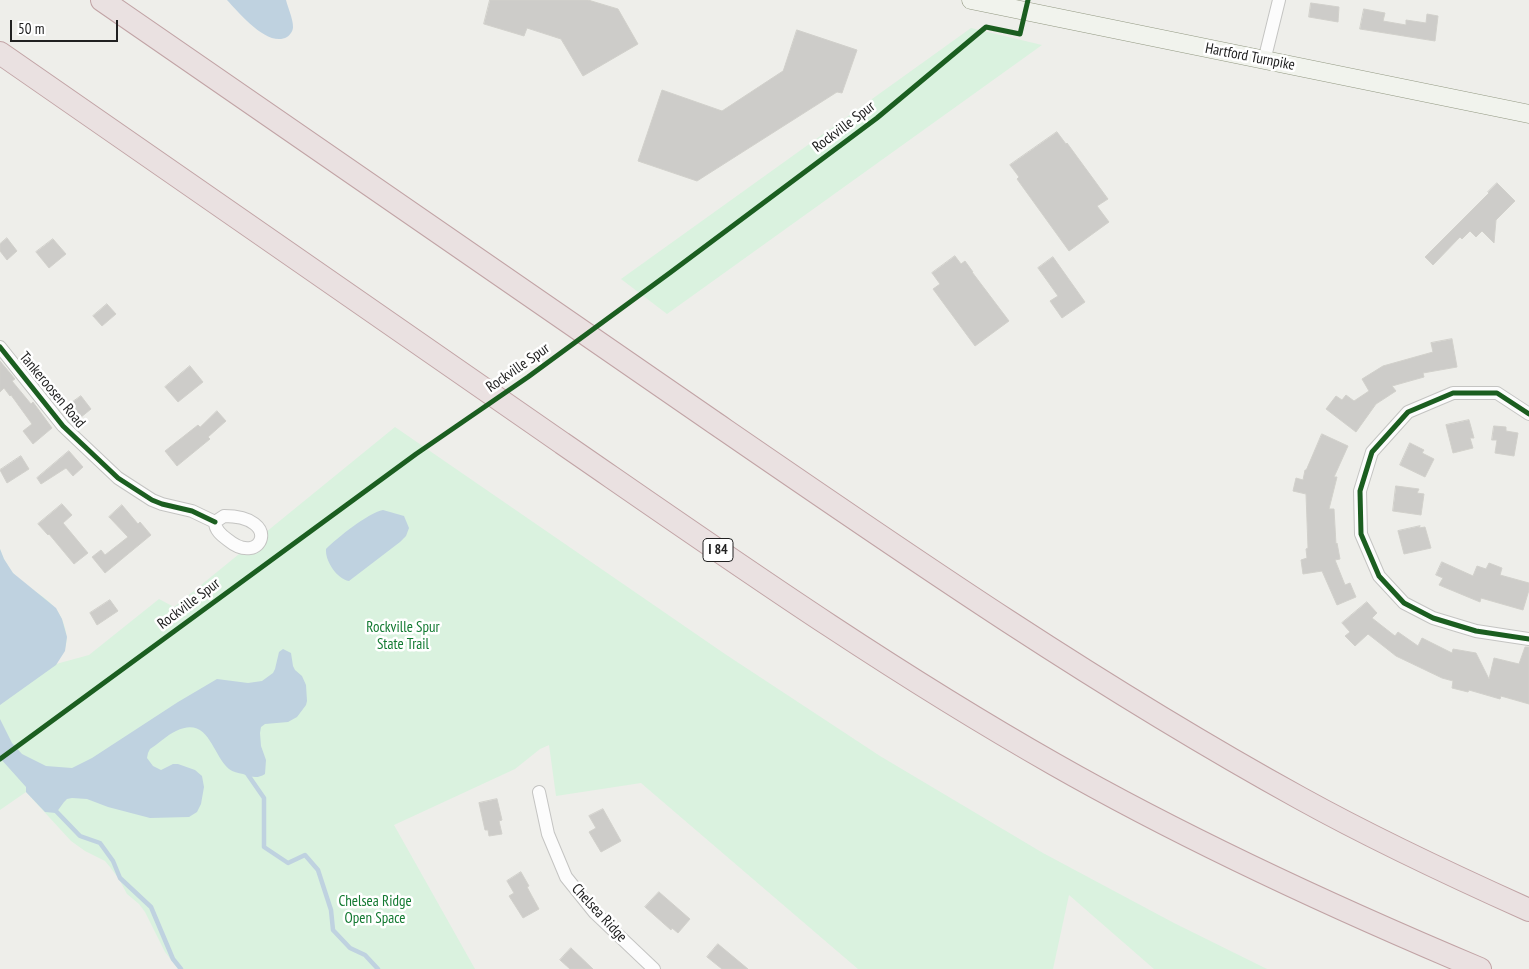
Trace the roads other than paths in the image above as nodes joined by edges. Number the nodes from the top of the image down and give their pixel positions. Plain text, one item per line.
1 (102, 0) edge
2 (971, 0) edge
3 (1279, 0) edge
4 (998, 2) edge
5 (0, 54) edge
6 (1264, 61) junction
7 (1529, 114) edge
8 (0, 347) edge
9 (1529, 414) edge
10 (215, 522) dead end
11 (1529, 639) edge
12 (539, 792) dead end
13 (1529, 910) edge
14 (654, 969) edge
15 (1480, 969) edge

1 - 13 highway
2 - 4 main road, Hartford Turnpike
3 - 6 street
4 - 6 main road, Hartford Turnpike
5 - 15 highway, I 84
6 - 7 main road, Hartford Turnpike
8 - 10 street, Tankeroosen Road
9 - 11 street
12 - 14 street, Chelsea Ridge

